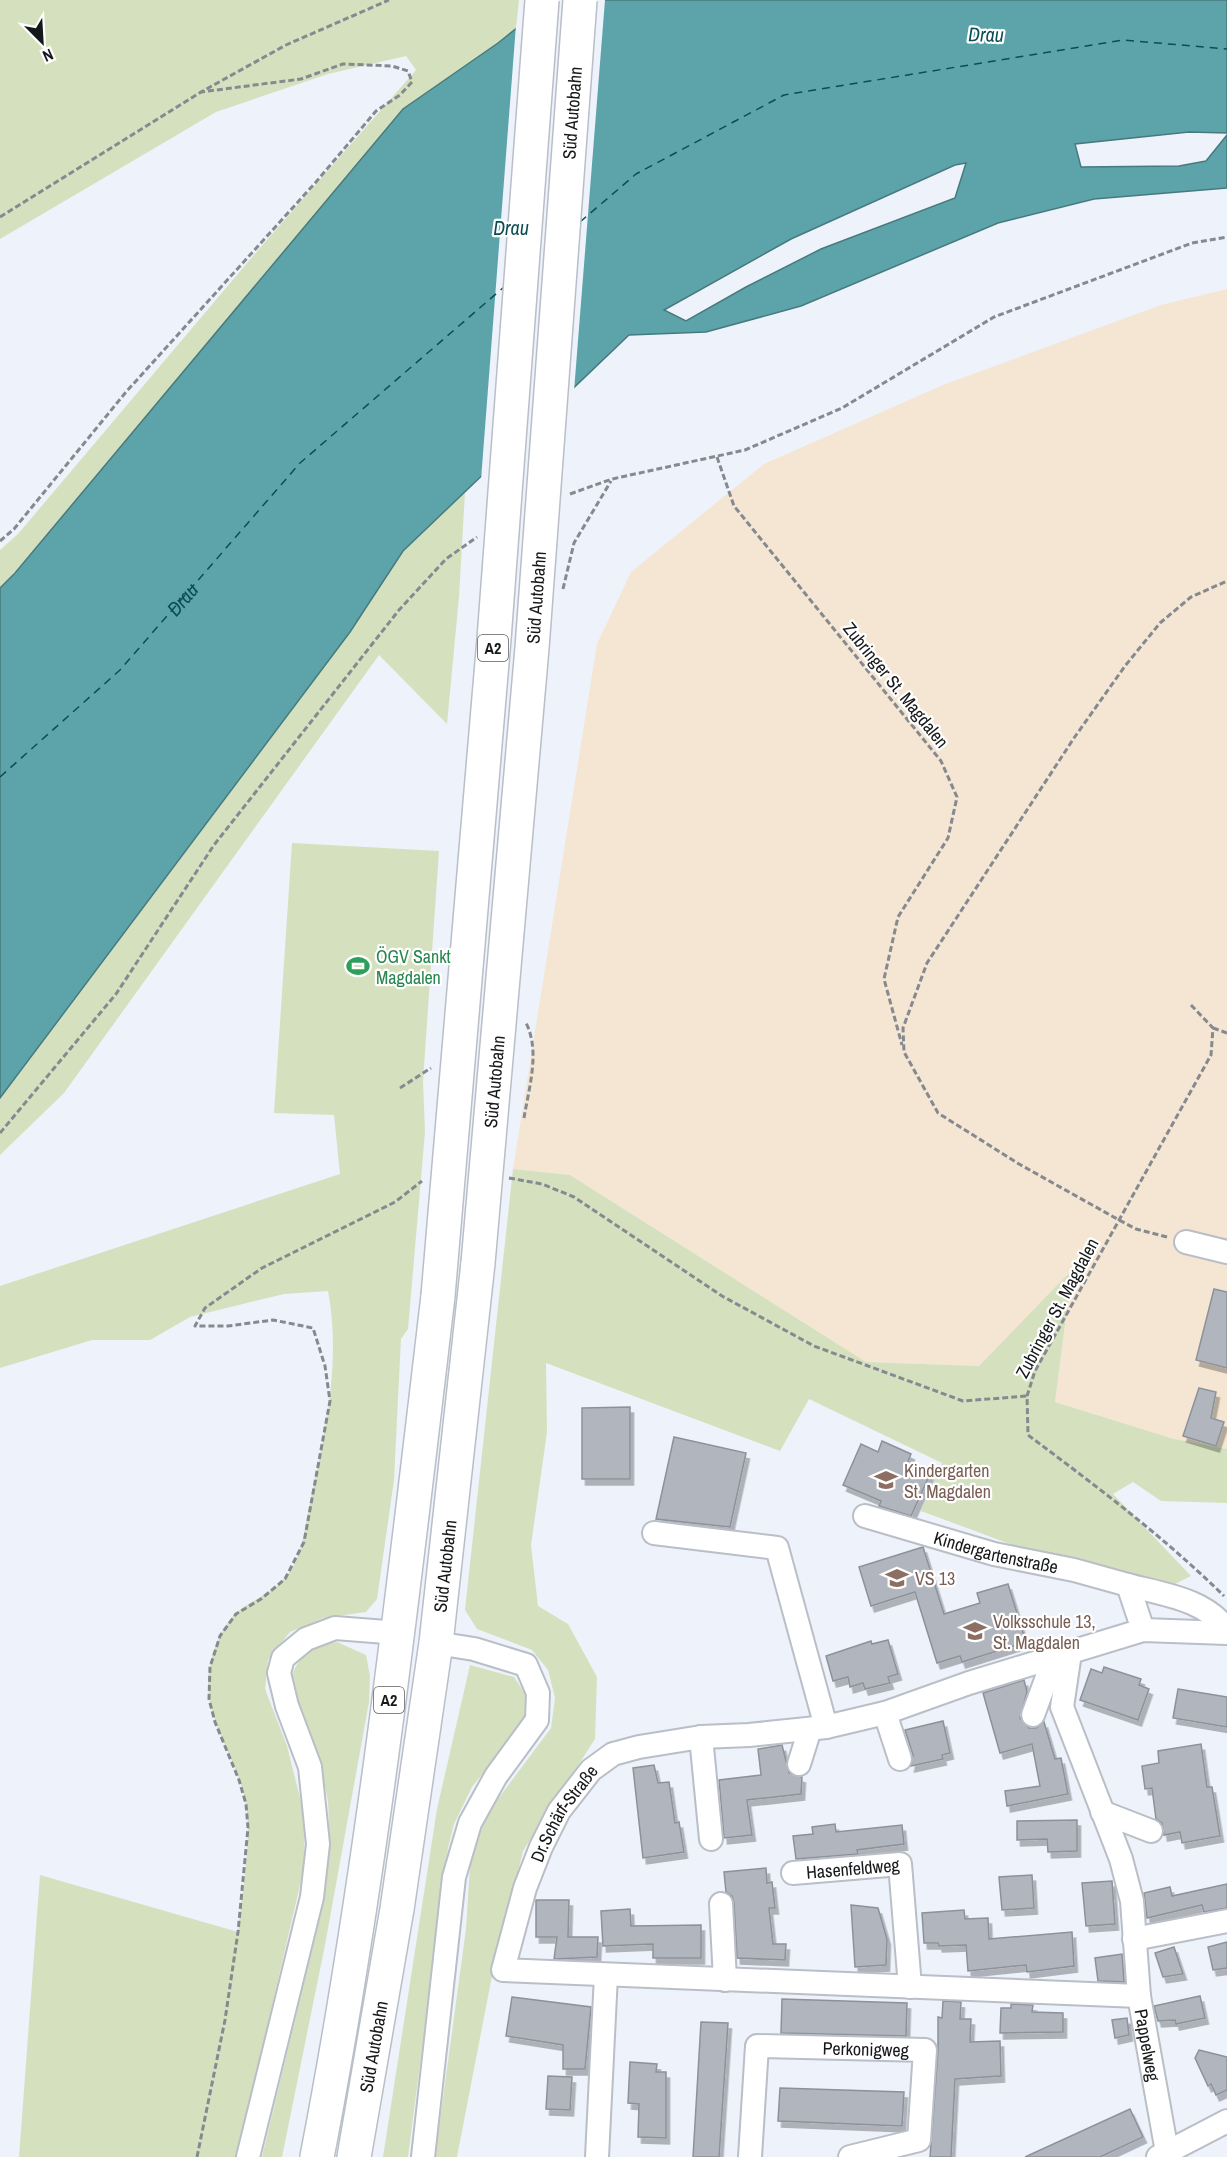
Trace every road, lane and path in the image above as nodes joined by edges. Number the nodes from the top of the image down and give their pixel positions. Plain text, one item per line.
1 (389, 0) edge
2 (542, 0) edge
3 (580, 0) edge
4 (201, 92) junction
5 (0, 217) edge
6 (717, 457) dead end
7 (0, 542) edge
8 (1227, 581) edge
9 (1191, 1005) dead end
10 (524, 1018) dead end
11 (1213, 1028) junction
12 (1227, 1033) edge
13 (904, 1052) junction
14 (524, 1118) dead end
15 (1119, 1220) junction
16 (1186, 1242) joint
17 (1227, 1252) edge
18 (865, 1515) dead end
19 (654, 1533) dead end
20 (1128, 1585) junction
21 (1227, 1600) edge
22 (1143, 1630) junction
23 (1227, 1632) edge
24 (399, 1634) junction
25 (436, 1643) junction
26 (1062, 1655) junction
27 (885, 1713) junction
28 (1033, 1715) dead end
29 (818, 1728) junction
30 (701, 1737) junction
31 (900, 1759) dead end
32 (800, 1764) dead end
33 (1102, 1812) junction
34 (1151, 1831) dead end
35 (711, 1839) dead end
36 (793, 1873) dead end
37 (721, 1904) dead end
38 (1227, 1920) edge
39 (1134, 1939) junction
40 (606, 1975) junction
41 (725, 1980) junction
42 (910, 1987) junction
43 (1139, 1996) junction
44 (1227, 2121) edge
45 (1163, 2155) edge
46 (248, 2157) edge
47 (317, 2157) edge
48 (354, 2157) edge
49 (423, 2157) edge
50 (597, 2157) edge
51 (750, 2157) edge
52 (850, 2157) edge

1 - 4 path
2 - 24 highway, Süd Autobahn / A2, bridge
3 - 25 highway, Süd Autobahn / A2, bridge
4 - 5 path
4 - 7 path
6 - 13 path, Zubringer St. Magdalen
8 - 13 path
9 - 11 path
10 - 14 path
11 - 12 path
11 - 15 path, Zubringer St. Magdalen
13 - 15 path, Zubringer St. Magdalen
15 - 16 path, Zubringer St. Magdalen
15 - 21 path, Zubringer St. Magdalen
16 - 17 street
18 - 20 street, Kindergartenstraße
19 - 29 street
20 - 22 street
20 - 23 street, Kindergartenstraße
22 - 23 street, Dr.Schärf-Straße
22 - 26 street, Dr.Schärf-Straße
24 - 46 street
24 - 47 highway, Süd Autobahn / A2
25 - 48 highway, Süd Autobahn / A2
25 - 49 street
26 - 27 street, Dr.Schärf-Straße
26 - 28 street
26 - 33 street, Pappelweg
27 - 29 street, Dr.Schärf-Straße
27 - 31 street
29 - 30 street, Dr.Schärf-Straße
29 - 32 street
30 - 35 street
30 - 40 street, Dr.Schärf-Straße
33 - 34 street
33 - 39 street, Pappelweg
36 - 42 street, Hasenfeldweg
37 - 41 street
38 - 39 street
39 - 43 street, Pappelweg
40 - 41 street
40 - 50 street
41 - 42 street
42 - 43 street
43 - 45 street, Pappelweg
44 - 45 street
51 - 52 street, Perkonigweg

